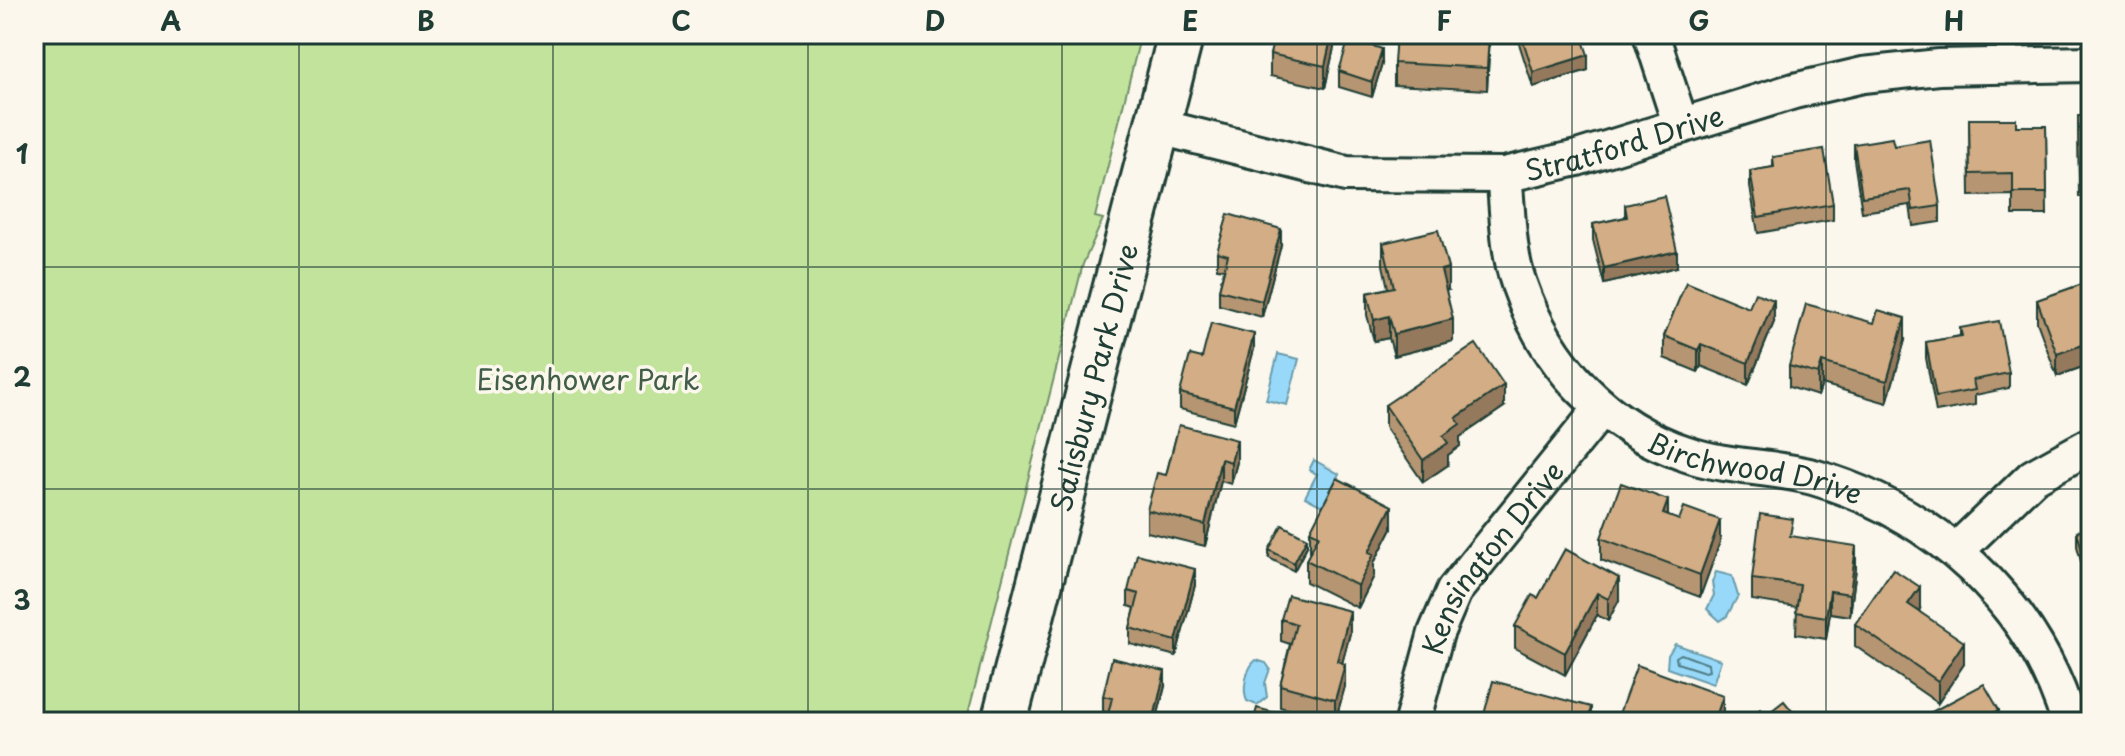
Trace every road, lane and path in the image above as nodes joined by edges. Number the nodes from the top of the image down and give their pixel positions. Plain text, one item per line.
1 (1181, 34) edge
2 (1651, 34) edge
3 (2091, 64) edge
4 (1156, 126) junction
5 (1681, 126) junction
6 (1504, 175) junction
7 (1601, 409) junction
8 (2091, 445) edge
9 (1956, 551) junction
10 (1004, 722) edge
11 (1412, 722) edge
12 (2069, 722) edge

1 - 4 main road, Salisbury Park Drive
2 - 5 street
3 - 5 street, Stratford Drive
4 - 6 street, Stratford Drive
4 - 10 main road, Salisbury Park Drive
5 - 6 street, Stratford Drive
6 - 7 street, Birchwood Drive
7 - 9 street, Birchwood Drive
7 - 11 street, Kensington Drive
8 - 9 street
9 - 12 street, Birchwood Drive

